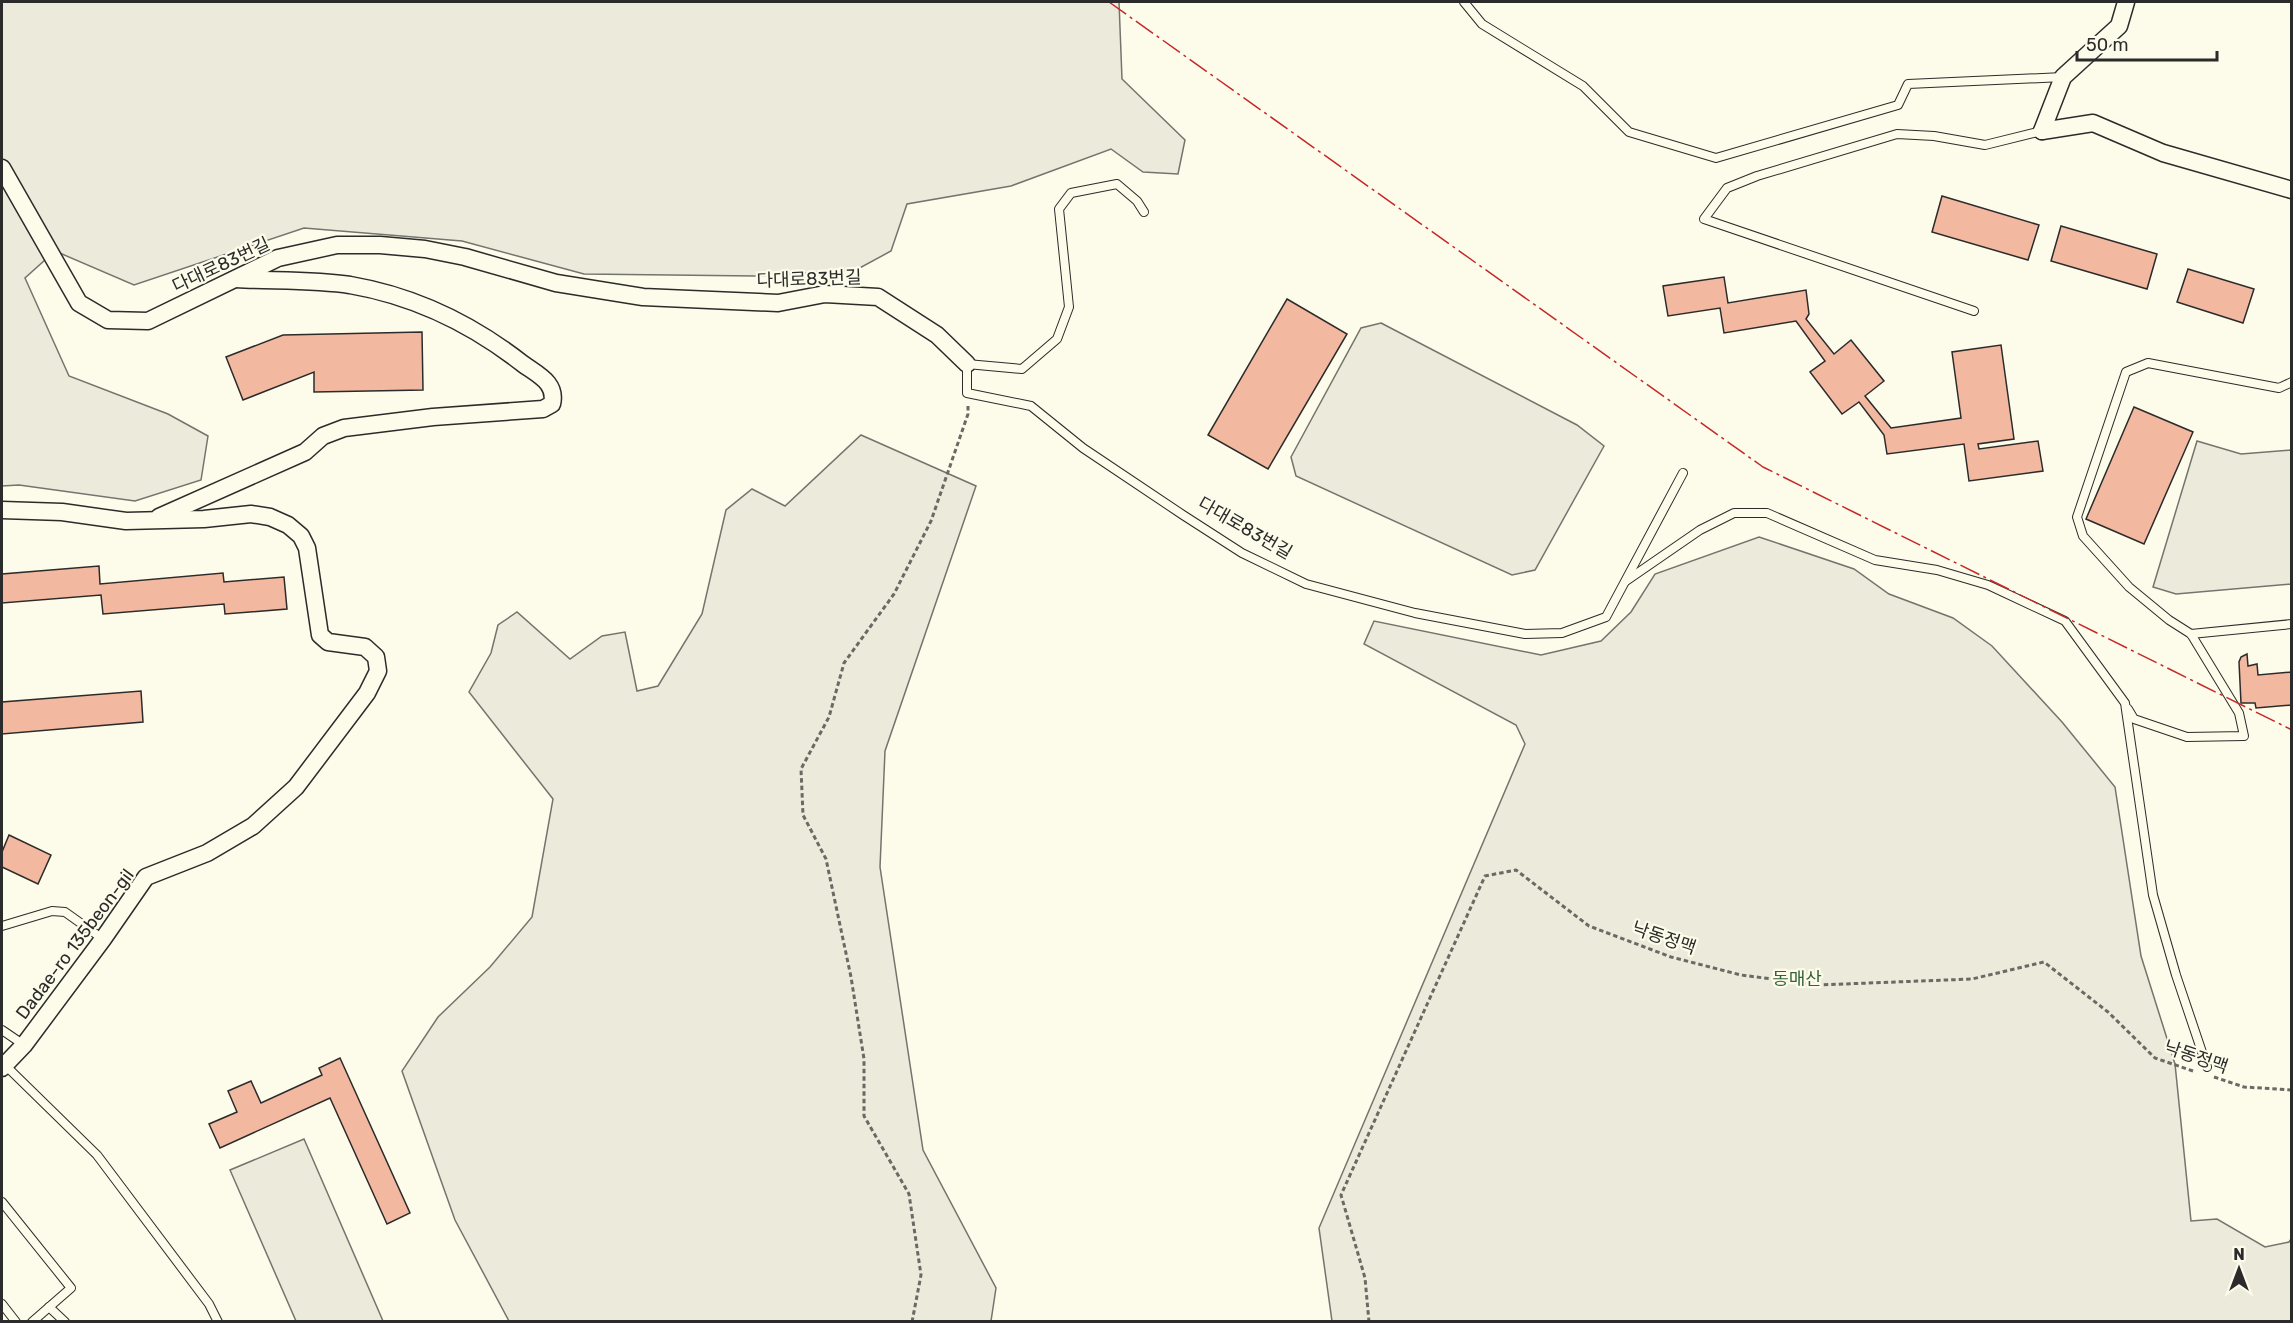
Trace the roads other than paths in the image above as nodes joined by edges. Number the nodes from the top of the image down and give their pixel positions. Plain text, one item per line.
1 (1464, 2) edge
2 (2126, 2) edge
3 (2063, 77) junction
4 (2042, 131) junction
5 (2, 168) edge
6 (2292, 189) edge
7 (1144, 212) dead end
8 (235, 279) junction
9 (1974, 311) dead end
10 (967, 364) junction
11 (2292, 382) edge
12 (1683, 473) dead end
13 (2, 510) edge
14 (154, 519) junction
15 (1624, 583) junction
16 (2292, 624) edge
17 (2191, 634) junction
18 (2125, 703) junction
19 (2, 926) edge
20 (103, 939) junction
21 (2, 1030) edge
22 (24, 1045) junction
23 (3, 1066) edge
24 (2207, 1067) dead end
25 (2, 1202) edge
26 (2, 1304) edge
27 (49, 1307) junction
28 (16, 1322) edge
29 (32, 1322) edge
30 (65, 1322) edge
31 (218, 1322) edge

1 - 3 lane
2 - 3 street
3 - 4 street
4 - 6 street
4 - 9 lane
5 - 8 street, 다대로83번길
7 - 10 lane
8 - 10 street, 다대로83번길
8 - 14 street
10 - 15 lane, 다대로83번길
11 - 17 lane
12 - 15 lane, 다대로83번길
13 - 14 street, Dadae-ro 135beon-gil
14 - 20 street, Dadae-ro 135beon-gil
15 - 18 lane
16 - 17 lane
17 - 18 lane
18 - 24 lane
19 - 20 lane
20 - 22 street, Dadae-ro 135beon-gil
21 - 22 lane
22 - 23 street, Dadae-ro 135beon-gil
23 - 31 lane
25 - 27 lane
26 - 28 lane
27 - 29 lane
27 - 30 lane

